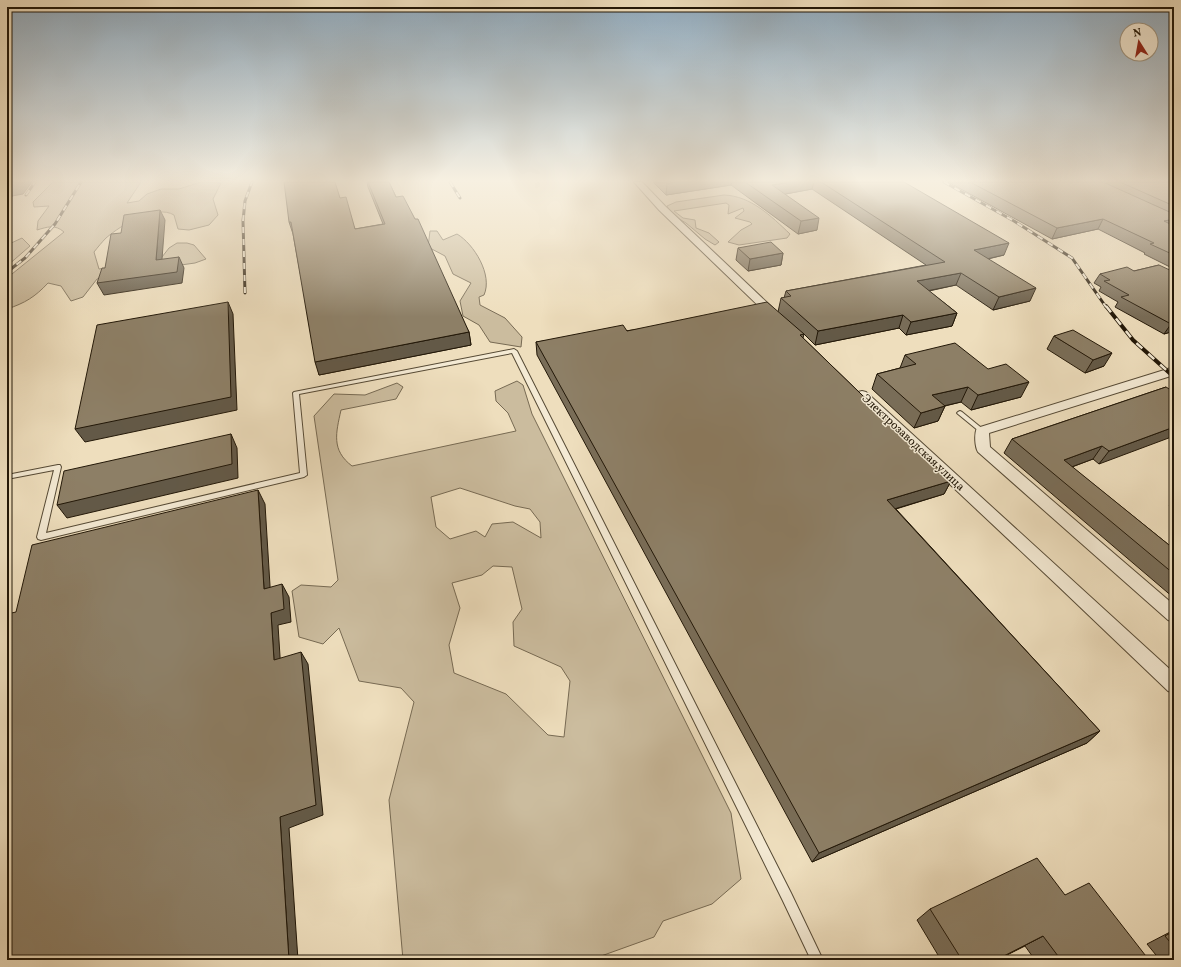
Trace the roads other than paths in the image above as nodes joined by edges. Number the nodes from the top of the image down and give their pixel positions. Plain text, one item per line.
1 (682, 227) edge
2 (784, 324) edge
3 (1174, 371) edge
4 (854, 388) edge
5 (960, 413) dead end
6 (982, 431) junction
7 (7, 477) edge
8 (1174, 615) edge
9 (1174, 685) edge
10 (817, 960) edge

1 - 2 street
3 - 6 street
4 - 9 street, Электрозаводская улица
5 - 6 lane
6 - 8 street
7 - 10 lane

